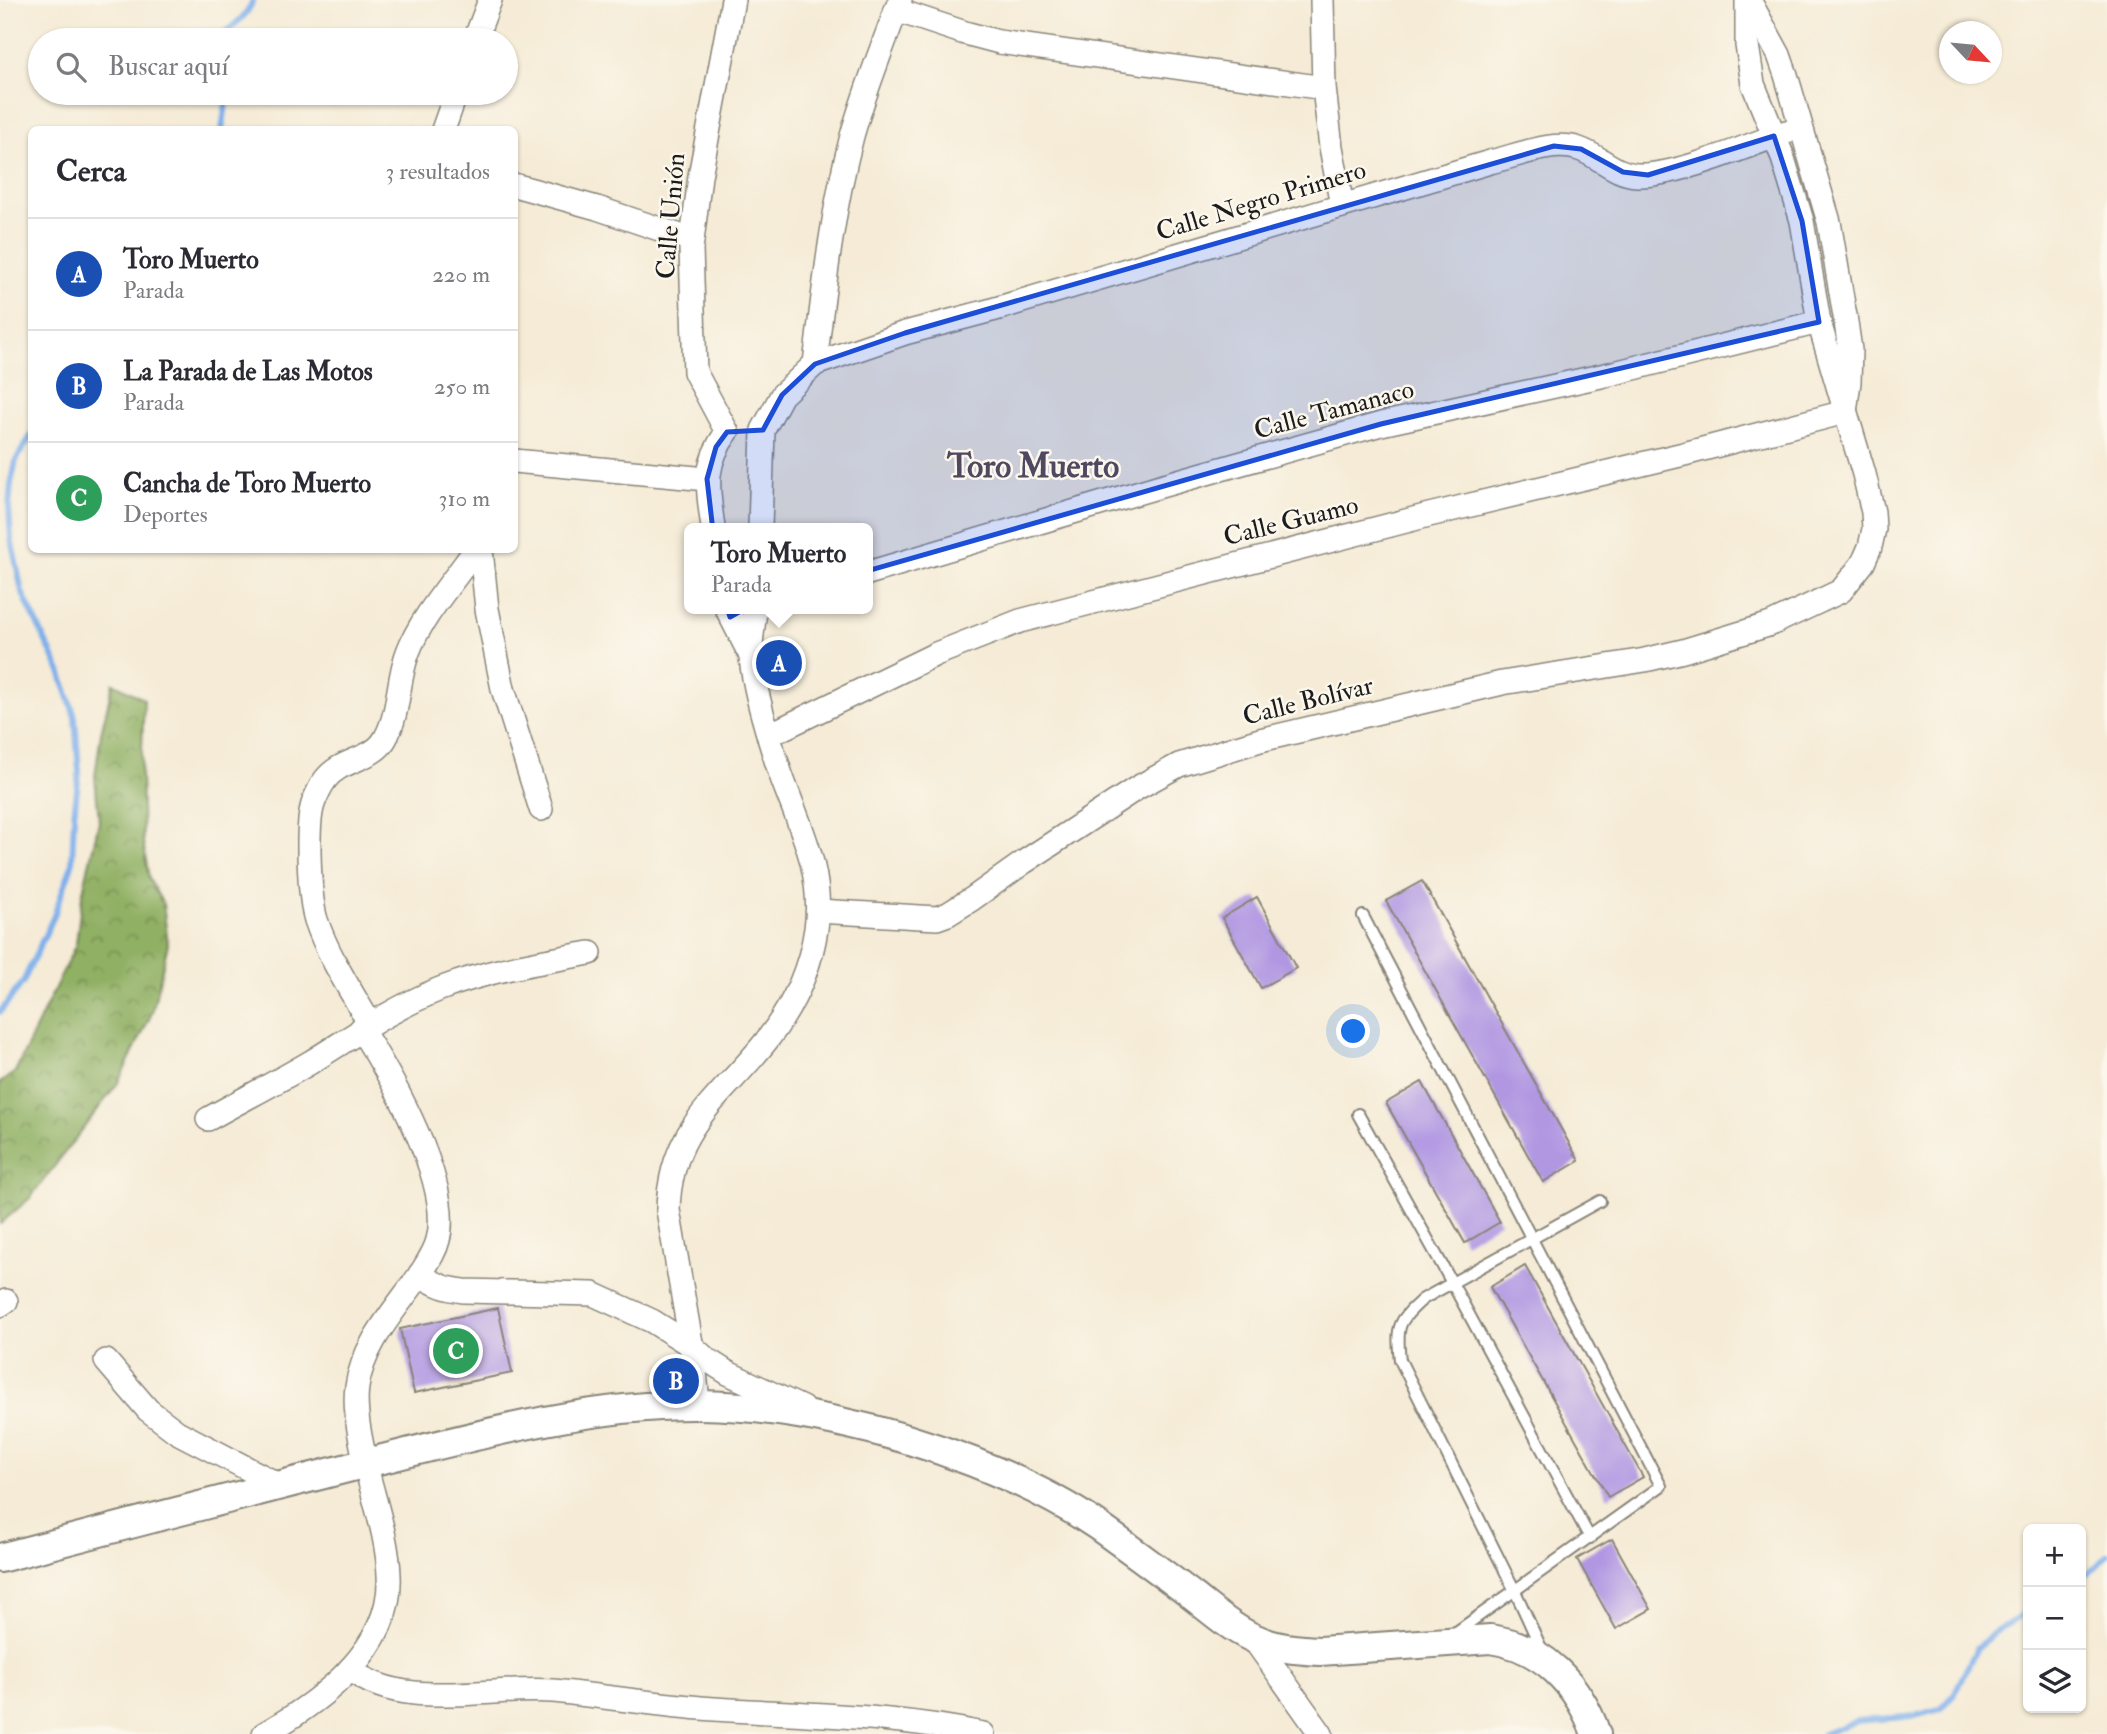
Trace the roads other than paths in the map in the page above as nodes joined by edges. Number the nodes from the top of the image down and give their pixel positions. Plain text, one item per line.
1 (490, 0) edge
2 (733, 0) edge
3 (1322, 0) edge
4 (1748, 0) edge
5 (898, 5) edge
6 (480, 28) edge
7 (1324, 88) junction
8 (452, 105) edge
9 (1802, 125) junction
10 (444, 126) edge
11 (1774, 136) junction
12 (518, 186) edge
13 (1342, 206) junction
14 (692, 240) junction
15 (1837, 275) junction
16 (1812, 281) junction
17 (1819, 322) junction
18 (815, 364) junction
19 (1844, 412) junction
20 (763, 430) junction
21 (727, 432) junction
22 (518, 461) edge
23 (707, 479) junction
24 (712, 523) edge
25 (760, 523) edge
26 (473, 553) edge
27 (481, 553) edge
28 (873, 572) edge
29 (735, 614) edge
30 (755, 614) edge
31 (751, 656) junction
32 (769, 735) junction
33 (541, 809) dead end
34 (818, 911) junction
35 (1363, 916) dead end
36 (590, 953) dead end
37 (366, 1026) junction
38 (1358, 1114) dead end
39 (208, 1119) dead end
40 (1600, 1201) dead end
41 (1531, 1238) junction
42 (420, 1274) junction
43 (1452, 1283) junction
44 (692, 1346) junction
45 (106, 1361) dead end
46 (698, 1405) junction
47 (856, 1427) junction
48 (366, 1463) junction
49 (279, 1485) junction
50 (1590, 1538) junction
51 (0, 1558) edge
52 (1515, 1591) junction
53 (1253, 1638) junction
54 (1442, 1643) junction
55 (1546, 1661) junction
56 (351, 1669) junction
57 (1315, 1731) edge
58 (264, 1734) edge
59 (983, 1734) edge
60 (1595, 1734) edge

1 - 6 street
2 - 14 street, Calle Unión
3 - 7 street
4 - 9 street
4 - 11 street
5 - 7 street
5 - 18 street
7 - 13 street
8 - 10 street
9 - 11 street, Calle Negro Primero
9 - 15 street
11 - 13 street, Calle Negro Primero
11 - 16 street
12 - 14 street
13 - 18 street, Calle Negro Primero
14 - 21 street, Calle Unión
15 - 16 street
15 - 19 street
16 - 17 street
17 - 19 street
17 - 28 street, Calle Tamanaco
18 - 20 street, Calle Negro Primero
19 - 32 street, Calle Guamo
19 - 34 street, Calle Bolívar
20 - 21 street
20 - 25 street
21 - 23 street
22 - 23 street
23 - 24 street
26 - 37 street
27 - 33 street
29 - 31 street
30 - 31 street
31 - 32 street
32 - 34 street
34 - 44 street
35 - 41 lane
36 - 37 street
37 - 39 street
37 - 42 street
38 - 43 lane
40 - 41 lane
41 - 43 lane
41 - 50 lane
42 - 44 street
42 - 48 street
43 - 50 lane
43 - 52 lane
44 - 46 street
44 - 47 street
45 - 49 street
46 - 47 street
46 - 48 street
47 - 53 street
48 - 49 street
48 - 56 street
49 - 51 street
50 - 52 lane
52 - 54 lane
52 - 55 lane
53 - 54 street
53 - 57 street
54 - 55 street
55 - 60 street
56 - 58 street
56 - 59 street

